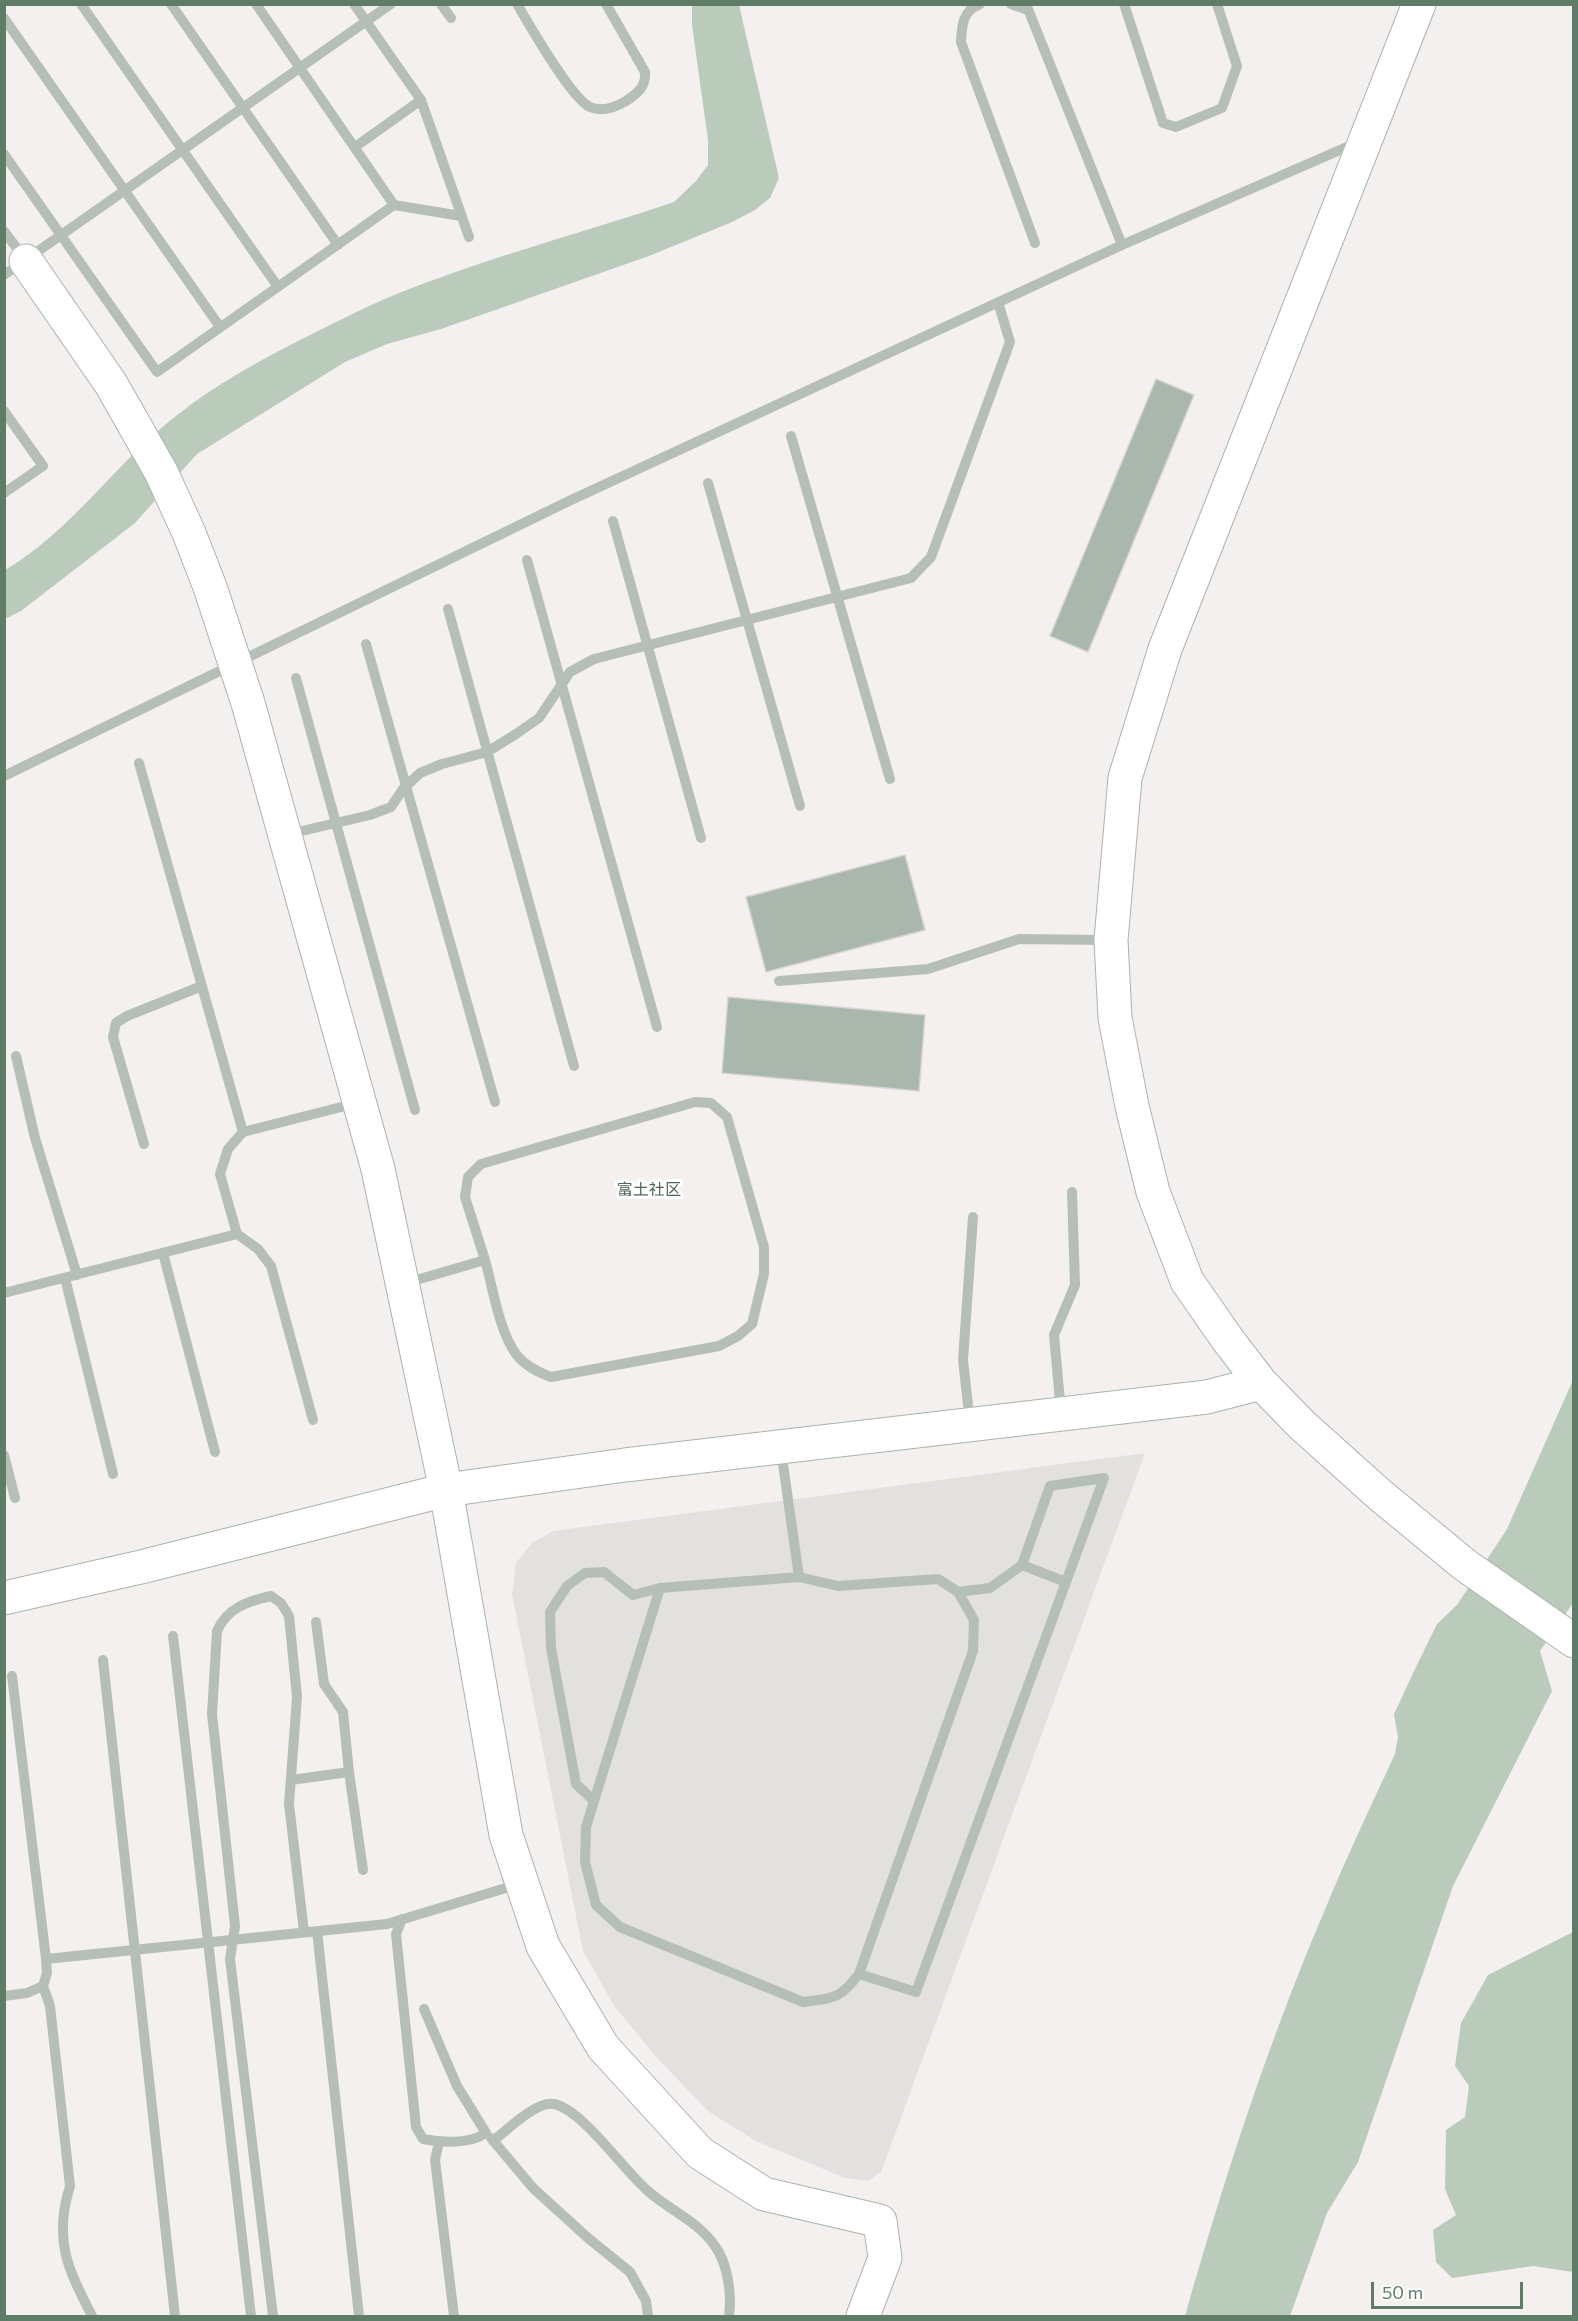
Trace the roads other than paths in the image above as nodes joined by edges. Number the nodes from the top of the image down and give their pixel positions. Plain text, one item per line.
1 (81, 4) edge
2 (171, 4) edge
3 (256, 4) edge
4 (354, 4) edge
5 (391, 4) edge
6 (441, 4) edge
7 (517, 4) edge
8 (606, 4) edge
9 (980, 4) edge
10 (1011, 4) edge
11 (1124, 4) edge
12 (1217, 4) edge
13 (1419, 4) edge
14 (1027, 7) edge
15 (4, 18) edge
16 (451, 18) dead end
17 (366, 22) junction
18 (300, 68) junction
19 (421, 100) junction
20 (243, 108) junction
21 (1368, 138) junction
22 (355, 147) junction
23 (183, 151) junction
24 (4, 154) edge
25 (125, 191) junction
26 (394, 205) junction
27 (461, 216) junction
28 (4, 231) edge
29 (62, 236) junction
30 (469, 237) dead end
31 (1035, 243) dead end
32 (338, 245) junction
33 (1122, 245) junction
34 (15, 268) edge
35 (278, 287) junction
36 (998, 302) junction
37 (220, 327) junction
38 (4, 411) edge
39 (791, 436) dead end
40 (708, 483) dead end
41 (4, 493) edge
42 (613, 521) dead end
43 (527, 560) dead end
44 (838, 597) junction
45 (448, 609) dead end
46 (747, 620) junction
47 (366, 645) dead end
48 (648, 646) junction
49 (236, 664) junction
50 (296, 678) dead end
51 (561, 685) junction
52 (487, 752) junction
53 (139, 763) dead end
54 (4, 776) edge
55 (890, 779) dead end
56 (406, 787) junction
57 (800, 806) dead end
58 (336, 823) junction
59 (286, 835) junction
60 (701, 838) dead end
61 (1111, 939) junction
62 (779, 981) dead end
63 (202, 986) junction
64 (657, 1027) dead end
65 (15, 1056) dead end
66 (574, 1066) dead end
67 (495, 1102) dead end
68 (361, 1103) junction
69 (415, 1110) dead end
70 (243, 1132) junction
71 (144, 1144) dead end
72 (1072, 1192) dead end
73 (973, 1217) dead end
74 (237, 1234) junction
75 (163, 1253) junction
76 (485, 1260) junction
77 (77, 1275) junction
78 (65, 1278) junction
79 (403, 1284) junction
80 (4, 1293) edge
81 (1261, 1383) junction
82 (1061, 1413) junction
83 (313, 1420) dead end
84 (970, 1424) junction
85 (780, 1446) junction
86 (215, 1452) dead end
87 (4, 1455) edge
88 (113, 1474) dead end
89 (446, 1490) junction
90 (15, 1498) dead end
91 (1022, 1565) junction
92 (799, 1577) junction
93 (1066, 1582) junction
94 (660, 1588) junction
95 (958, 1592) junction
96 (4, 1598) edge
97 (316, 1622) dead end
98 (173, 1636) dead end
99 (1574, 1641) edge
100 (102, 1660) dead end
101 (12, 1676) dead end
102 (349, 1772) junction
103 (291, 1780) junction
104 (594, 1801) junction
105 (363, 1869) dead end
106 (522, 1883) junction
107 (402, 1919) junction
108 (317, 1931) junction
109 (304, 1932) junction
110 (233, 1940) junction
111 (208, 1942) junction
112 (135, 1950) junction
113 (46, 1959) junction
114 (859, 1974) junction
115 (43, 1986) junction
116 (4, 1996) edge
117 (424, 2009) dead end
118 (490, 2137) junction
119 (439, 2142) junction
120 (92, 2316) edge
121 (175, 2316) edge
122 (251, 2316) edge
123 (273, 2316) edge
124 (359, 2316) edge
125 (454, 2316) edge
126 (648, 2316) edge
127 (729, 2316) edge
128 (863, 2316) edge

1 - 23 street
2 - 20 street
3 - 18 street
4 - 17 street
5 - 17 street
6 - 16 street
7 - 8 street
9 - 31 street
10 - 14 street
11 - 12 street
13 - 21 main road
14 - 33 street
15 - 25 street
17 - 18 street
17 - 19 street
18 - 20 street
18 - 22 street
19 - 22 street
19 - 27 street
20 - 23 street
20 - 32 street
21 - 33 street
21 - 61 main road
22 - 26 street
23 - 25 street
23 - 35 street
24 - 29 street
25 - 29 street
25 - 37 street
26 - 27 street
26 - 32 street
27 - 30 street
28 - 34 street
29 - 34 street
29 - 37 street
32 - 35 street
33 - 36 street
34 - 49 main road
35 - 37 street
36 - 44 street
36 - 49 street
38 - 41 street
39 - 44 street
40 - 46 street
42 - 48 street
43 - 51 street
44 - 46 street
44 - 55 street
45 - 52 street
46 - 48 street
46 - 57 street
47 - 56 street
48 - 51 street
48 - 60 street
49 - 54 street
49 - 59 main road
50 - 58 street
51 - 52 street
51 - 64 street
52 - 56 street
52 - 66 street
53 - 63 street
56 - 58 street
56 - 67 street
58 - 59 street
58 - 69 street
59 - 68 main road
61 - 62 street
61 - 81 main road
63 - 70 street
63 - 71 street
65 - 77 street
68 - 70 street
68 - 79 main road
70 - 74 street
72 - 82 street
73 - 84 street
74 - 75 street
74 - 83 street
75 - 77 street
75 - 86 street
76 - 76 street
76 - 79 street
77 - 78 street
78 - 80 street
78 - 88 street
79 - 89 main road
81 - 82 main road
81 - 99 main road
82 - 84 main road
84 - 85 main road
85 - 89 main road
85 - 92 street
87 - 90 street
89 - 96 main road
89 - 106 main road
91 - 93 street
91 - 93 street
91 - 95 street
92 - 94 street
92 - 95 street
93 - 114 street
94 - 104 street
94 - 104 street
95 - 114 street
97 - 102 street
98 - 111 street
100 - 112 street
101 - 113 street
102 - 103 street
102 - 105 street
103 - 109 street
103 - 110 street
104 - 114 street
106 - 107 street
106 - 128 main road
107 - 108 street
107 - 119 street
108 - 109 street
108 - 124 street
109 - 110 street
110 - 111 street
110 - 123 street
111 - 112 street
111 - 122 street
112 - 113 street
112 - 121 street
113 - 115 street
115 - 116 street
115 - 120 street
117 - 118 street
118 - 119 street
118 - 126 street
118 - 127 street
119 - 125 street

